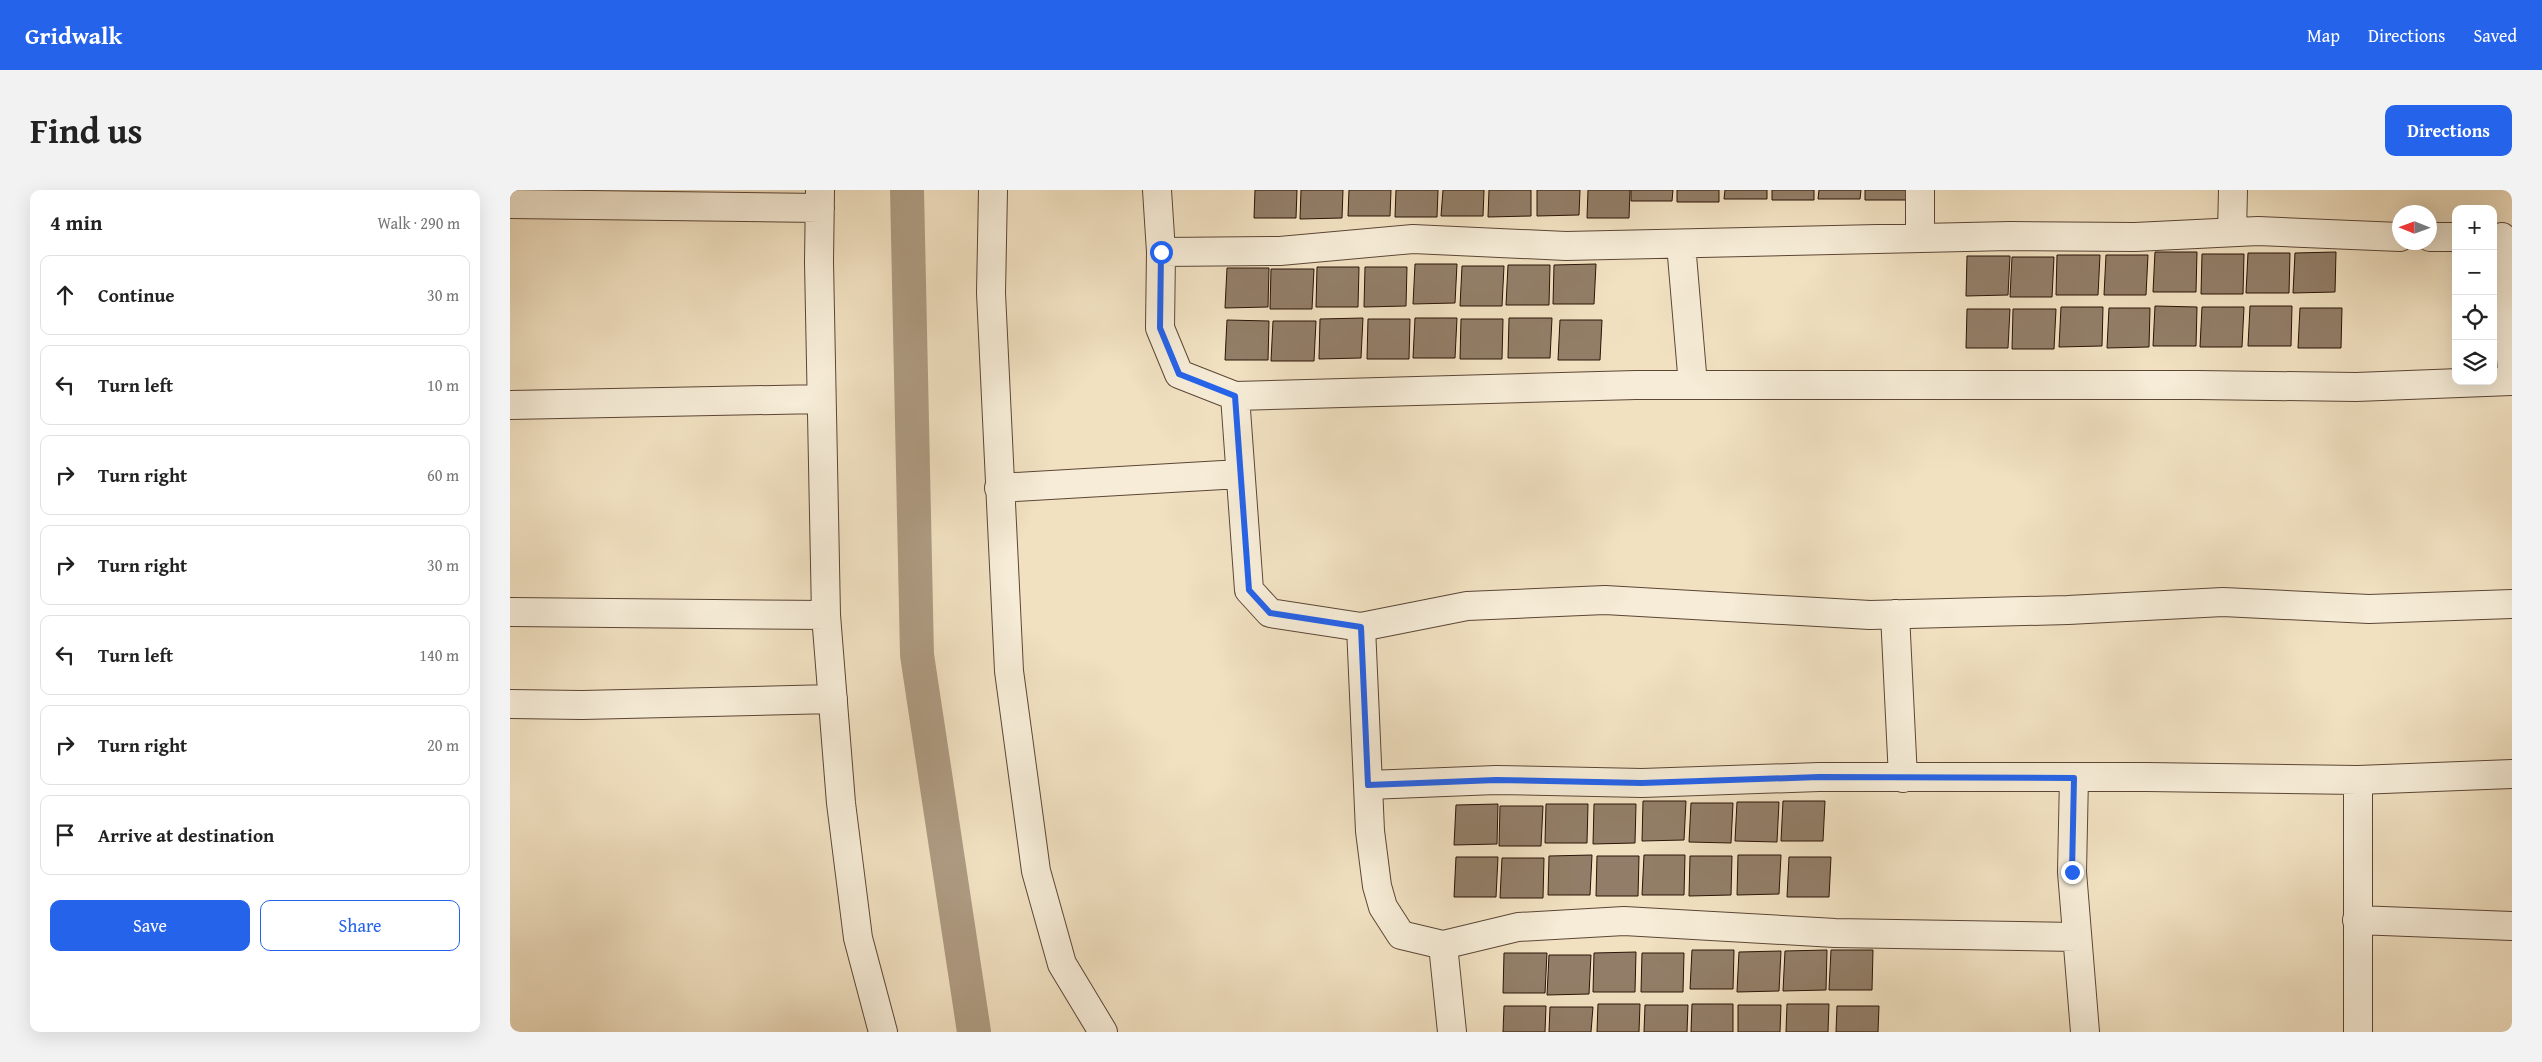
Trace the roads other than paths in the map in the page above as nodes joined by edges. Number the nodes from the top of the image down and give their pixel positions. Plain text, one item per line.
1 (993, 190) edge
2 (1157, 190) edge
3 (1920, 190) edge
4 (2234, 190) edge
5 (820, 199) edge
6 (510, 204) edge
7 (2232, 232) junction
8 (2392, 237) edge
9 (2437, 237) edge
10 (2452, 237) edge
11 (2502, 237) edge
12 (1920, 238) junction
13 (1682, 244) junction
14 (1161, 252) junction
15 (2512, 372) edge
16 (2512, 382) edge
17 (1693, 385) junction
18 (1235, 396) junction
19 (821, 399) junction
20 (510, 405) edge
21 (1240, 474) junction
22 (999, 488) junction
23 (2512, 610) edge
24 (510, 612) edge
25 (1895, 614) junction
26 (826, 615) junction
27 (1361, 627) junction
28 (833, 699) junction
29 (510, 704) edge
30 (2512, 774) edge
31 (1903, 778) junction
32 (2074, 778) junction
33 (2358, 780) junction
34 (1368, 785) junction
35 (2357, 920) junction
36 (2512, 926) edge
37 (2078, 937) junction
38 (1443, 945) junction
39 (884, 1032) edge
40 (1103, 1032) edge
41 (1452, 1032) edge
42 (2085, 1032) edge
43 (2358, 1032) edge

1 - 22 street
2 - 14 street
3 - 12 street
4 - 7 street
5 - 6 street
5 - 19 street
7 - 8 street
7 - 12 street
9 - 10 street
11 - 15 street
12 - 13 street
13 - 14 street
13 - 17 street
14 - 18 street
16 - 17 street
17 - 18 street
18 - 21 street
19 - 20 street
19 - 26 street
21 - 22 street
21 - 27 street
22 - 40 street
23 - 25 street
24 - 26 street
25 - 27 street
25 - 31 street
26 - 28 street
27 - 34 street
28 - 29 street
28 - 39 street
30 - 33 street
31 - 32 street
31 - 34 street
32 - 33 street
32 - 37 street
33 - 35 street
34 - 38 street
35 - 36 street
35 - 43 street
37 - 38 street
37 - 42 street
38 - 41 street

